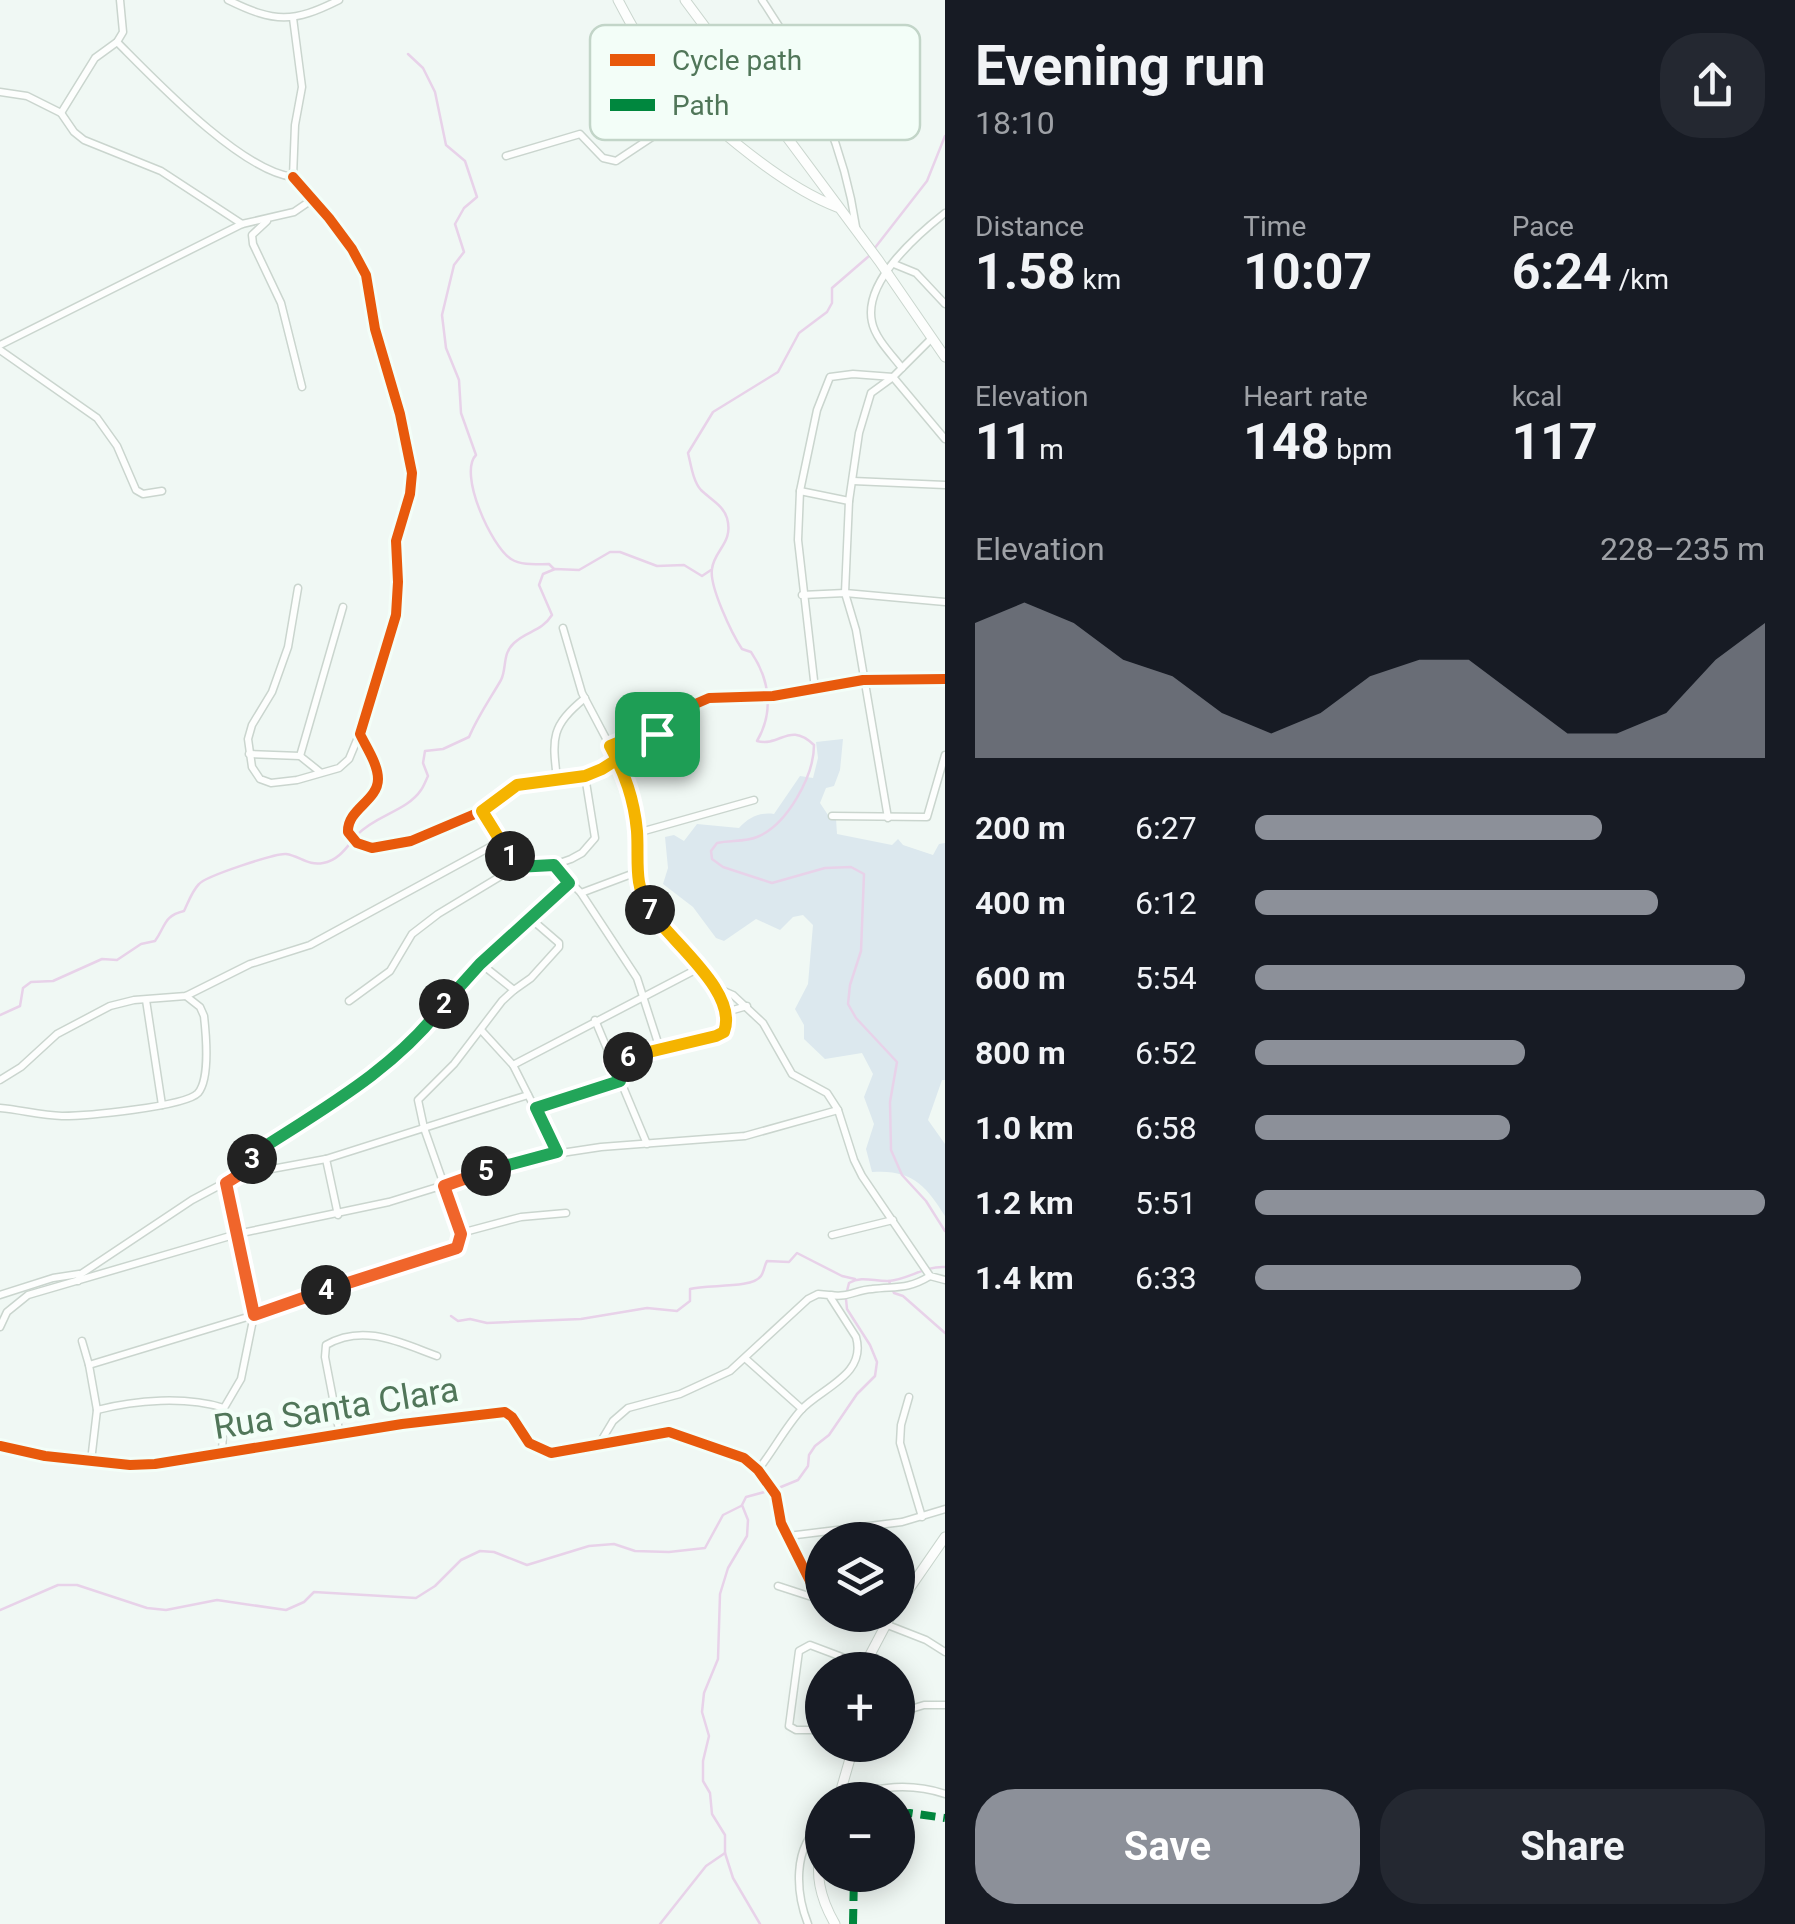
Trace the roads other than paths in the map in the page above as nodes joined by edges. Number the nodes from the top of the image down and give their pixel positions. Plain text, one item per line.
1 (120, 0) edge
2 (228, 0) edge
3 (339, 0) edge
4 (618, 0) edge
5 (685, 0) edge
6 (762, 0) edge
7 (293, 18) junction
8 (632, 25) edge
9 (703, 25) edge
10 (778, 25) edge
11 (117, 42) junction
12 (0, 92) edge
13 (61, 114) junction
14 (648, 140) edge
15 (738, 140) edge
16 (788, 140) edge
17 (835, 140) edge
18 (506, 156) dead end
19 (293, 177) junction
20 (852, 198) junction
21 (313, 199) junction
22 (838, 208) junction
23 (945, 214) edge
24 (272, 217) junction
25 (242, 224) junction
26 (860, 236) junction
27 (891, 269) junction
28 (945, 304) edge
29 (932, 338) junction
30 (0, 348) edge
31 (945, 357) edge
32 (902, 368) junction
33 (893, 377) junction
34 (302, 388) dead end
35 (945, 439) edge
36 (853, 482) junction
37 (945, 485) edge
38 (162, 491) dead end
39 (800, 491) junction
40 (850, 501) junction
41 (298, 588) dead end
42 (846, 593) junction
43 (802, 594) junction
44 (945, 602) edge
45 (343, 607) dead end
46 (563, 628) dead end
47 (945, 679) edge
48 (864, 680) junction
49 (815, 689) junction
50 (584, 698) junction
51 (360, 734) junction
52 (657, 734) junction
53 (610, 746) junction
54 (249, 754) junction
55 (945, 755) edge
56 (300, 756) junction
57 (618, 761) junction
58 (321, 773) junction
59 (942, 774) edge
60 (585, 776) junction
61 (557, 779) junction
62 (754, 800) dead end
63 (482, 811) junction
64 (832, 816) dead end
65 (888, 818) junction
66 (637, 833) junction
67 (502, 841) junction
68 (554, 865) junction
69 (516, 867) junction
70 (637, 872) junction
71 (569, 883) junction
72 (581, 893) junction
73 (530, 918) junction
74 (480, 964) junction
75 (699, 968) junction
76 (717, 988) junction
77 (514, 990) junction
78 (643, 995) junction
79 (186, 996) junction
80 (146, 1000) junction
81 (349, 1001) dead end
82 (746, 1006) junction
83 (726, 1012) junction
84 (596, 1020) junction
85 (481, 1030) junction
86 (660, 1049) junction
87 (612, 1062) junction
88 (513, 1065) junction
89 (0, 1080) edge
90 (620, 1081) junction
91 (528, 1094) junction
92 (162, 1105) junction
93 (0, 1108) edge
94 (536, 1108) junction
95 (838, 1110) junction
96 (424, 1128) junction
97 (647, 1144) junction
98 (557, 1152) junction
99 (326, 1159) junction
100 (239, 1175) junction
101 (226, 1183) junction
102 (444, 1186) junction
103 (566, 1213) dead end
104 (338, 1215) junction
105 (893, 1220) junction
106 (237, 1234) junction
107 (461, 1234) junction
108 (832, 1235) dead end
109 (928, 1273) junction
110 (79, 1278) junction
111 (945, 1280) edge
112 (825, 1294) junction
113 (0, 1295) edge
114 (254, 1315) junction
115 (0, 1327) edge
116 (82, 1341) dead end
117 (437, 1356) dead end
118 (746, 1359) junction
119 (89, 1364) junction
120 (908, 1397) dead end
121 (224, 1408) junction
122 (802, 1409) junction
123 (97, 1410) junction
124 (340, 1435) junction
125 (601, 1442) junction
126 (0, 1446) edge
127 (222, 1454) junction
128 (91, 1461) junction
129 (758, 1470) junction
130 (945, 1509) edge
131 (922, 1517) junction
132 (788, 1536) junction
133 (945, 1536) edge
134 (805, 1569) edge
135 (915, 1581) edge
136 (778, 1586) dead end
137 (805, 1595) edge
138 (912, 1632) edge
139 (827, 1652) edge
140 (945, 1652) edge
141 (945, 1704) edge
142 (915, 1708) edge
143 (805, 1730) edge
144 (915, 1787) edge
145 (945, 1794) edge
146 (805, 1856) edge
147 (820, 1892) edge
148 (808, 1924) edge
149 (835, 1924) edge

1 - 11 street
2 - 7 street
3 - 7 street
4 - 8 main road
5 - 9 main road
6 - 10 street
7 - 19 street
11 - 13 street
11 - 19 street
12 - 13 street
13 - 25 street
14 - 18 street
15 - 22 main road
16 - 22 main road
17 - 20 street
19 - 21 street
20 - 22 street
20 - 26 street
21 - 24 street
21 - 51 street
22 - 26 main road
23 - 27 street
24 - 25 street
24 - 34 street
25 - 30 street
26 - 27 main road
27 - 28 street
27 - 29 main road
27 - 32 street
29 - 31 main road
29 - 32 street
30 - 38 street
32 - 33 street
33 - 35 street
33 - 36 street
33 - 39 street
36 - 37 street
36 - 40 street
39 - 40 street
39 - 43 street
40 - 42 street
41 - 54 street
42 - 43 street
42 - 44 street
42 - 48 street
43 - 49 street
45 - 56 street
46 - 50 street
47 - 48 street
48 - 49 street
48 - 65 street
49 - 52 street
50 - 53 street
50 - 61 street
51 - 58 street
51 - 63 street
52 - 53 street
52 - 57 street
53 - 57 street
54 - 56 street
54 - 58 street
55 - 59 street
56 - 58 street
57 - 60 street
57 - 66 street
59 - 65 street
60 - 61 street
60 - 68 street
61 - 63 street
62 - 66 street
63 - 67 street
64 - 65 street
66 - 70 street
67 - 69 street
67 - 79 street
68 - 69 street
68 - 71 street
69 - 81 street
70 - 72 street
70 - 75 street
71 - 72 street
71 - 73 street
72 - 78 street
73 - 74 street
73 - 77 street
74 - 77 street
74 - 100 street
75 - 76 street
75 - 78 street
76 - 82 street
76 - 83 street
77 - 85 street
78 - 84 street
78 - 86 street
79 - 80 street
79 - 92 street
80 - 89 street
80 - 92 street
82 - 83 street
82 - 95 street
83 - 86 street
84 - 87 street
84 - 88 street
85 - 88 street
85 - 96 street
86 - 87 street
87 - 90 street
88 - 91 street
90 - 94 street
90 - 97 street
91 - 94 street
91 - 96 street
92 - 93 street
94 - 98 street
95 - 97 street
95 - 105 street
96 - 99 street
96 - 102 street
97 - 98 street
98 - 102 street
99 - 100 street
99 - 104 street
100 - 101 street
101 - 106 street
101 - 110 street
102 - 104 street
102 - 107 street
103 - 107 street
104 - 106 street
105 - 108 street
105 - 109 street
106 - 110 street
106 - 114 street
107 - 114 street
109 - 111 street
109 - 112 street
110 - 113 street
110 - 115 street
112 - 118 street
112 - 122 street
114 - 119 street
114 - 121 street
116 - 119 street
117 - 124 street, Rua Santa Clara
118 - 122 street
118 - 125 street
119 - 123 street
120 - 131 street
121 - 123 street
121 - 127 street
122 - 129 street
123 - 128 street
124 - 125 street, Rua Santa Clara
124 - 127 street, Rua Santa Clara
125 - 129 street, Rua Santa Clara
126 - 128 street, Rua Santa Clara
127 - 128 street, Rua Santa Clara
129 - 132 street, Rua Santa Clara
130 - 131 street
131 - 132 street
132 - 134 street, Rua Santa Clara
133 - 135 main road
136 - 137 street
138 - 140 street
139 - 143 street
141 - 142 street
144 - 145 street
146 - 148 street
147 - 149 main road

